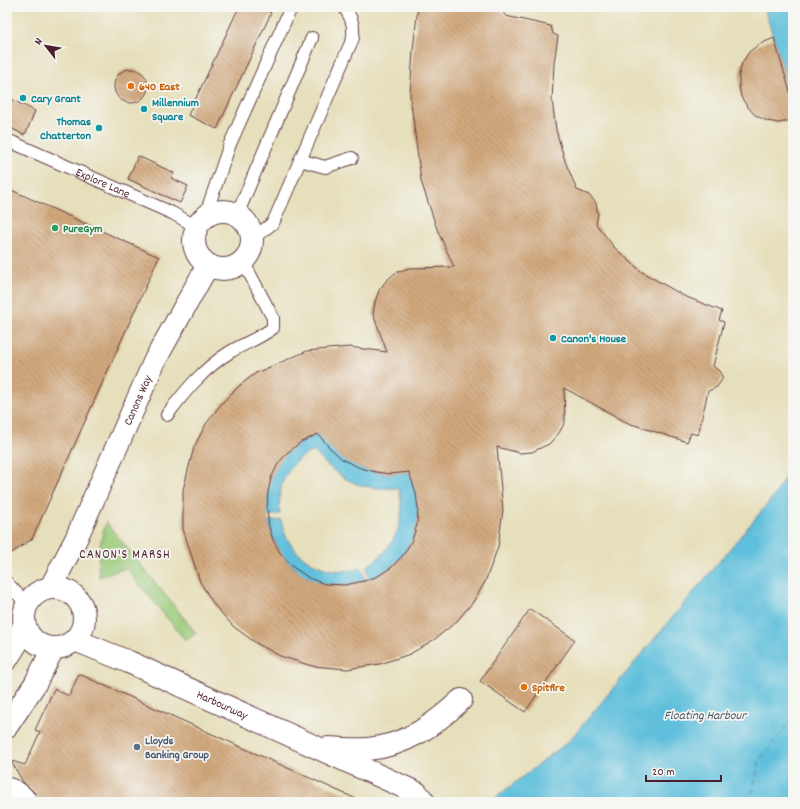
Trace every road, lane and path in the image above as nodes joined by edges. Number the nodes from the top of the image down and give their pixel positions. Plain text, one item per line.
1 (293, 7) edge
2 (344, 7) edge
3 (312, 38) dead end
4 (7, 140) edge
5 (352, 158) dead end
6 (300, 160) junction
7 (237, 215) junction
8 (200, 223) junction
9 (252, 240) junction
10 (243, 261) junction
11 (208, 265) junction
12 (167, 415) dead end
13 (7, 583) edge
14 (61, 590) junction
15 (25, 614) junction
16 (85, 619) junction
17 (75, 640) junction
18 (53, 649) junction
19 (7, 659) edge
20 (129, 662) junction
21 (461, 700) dead end
22 (7, 726) edge
23 (317, 747) junction
24 (7, 790) edge
25 (26, 802) edge
26 (424, 802) edge

1 - 8 lane
2 - 6 lane
3 - 7 lane
4 - 8 lane, Explore Lane
5 - 6 lane
6 - 9 lane
7 - 8 street
7 - 9 street
8 - 11 street
9 - 10 street
10 - 11 street
10 - 12 lane
11 - 14 street, Canons Way
13 - 15 lane
14 - 15 street
14 - 16 street
15 - 18 street
15 - 19 street
16 - 17 street
16 - 20 street, Harbourway
17 - 18 street
17 - 20 street, Harbourway
18 - 22 street
20 - 23 street, Harbourway
21 - 23 street, Harbourway
23 - 26 street, Harbourway
24 - 25 street

